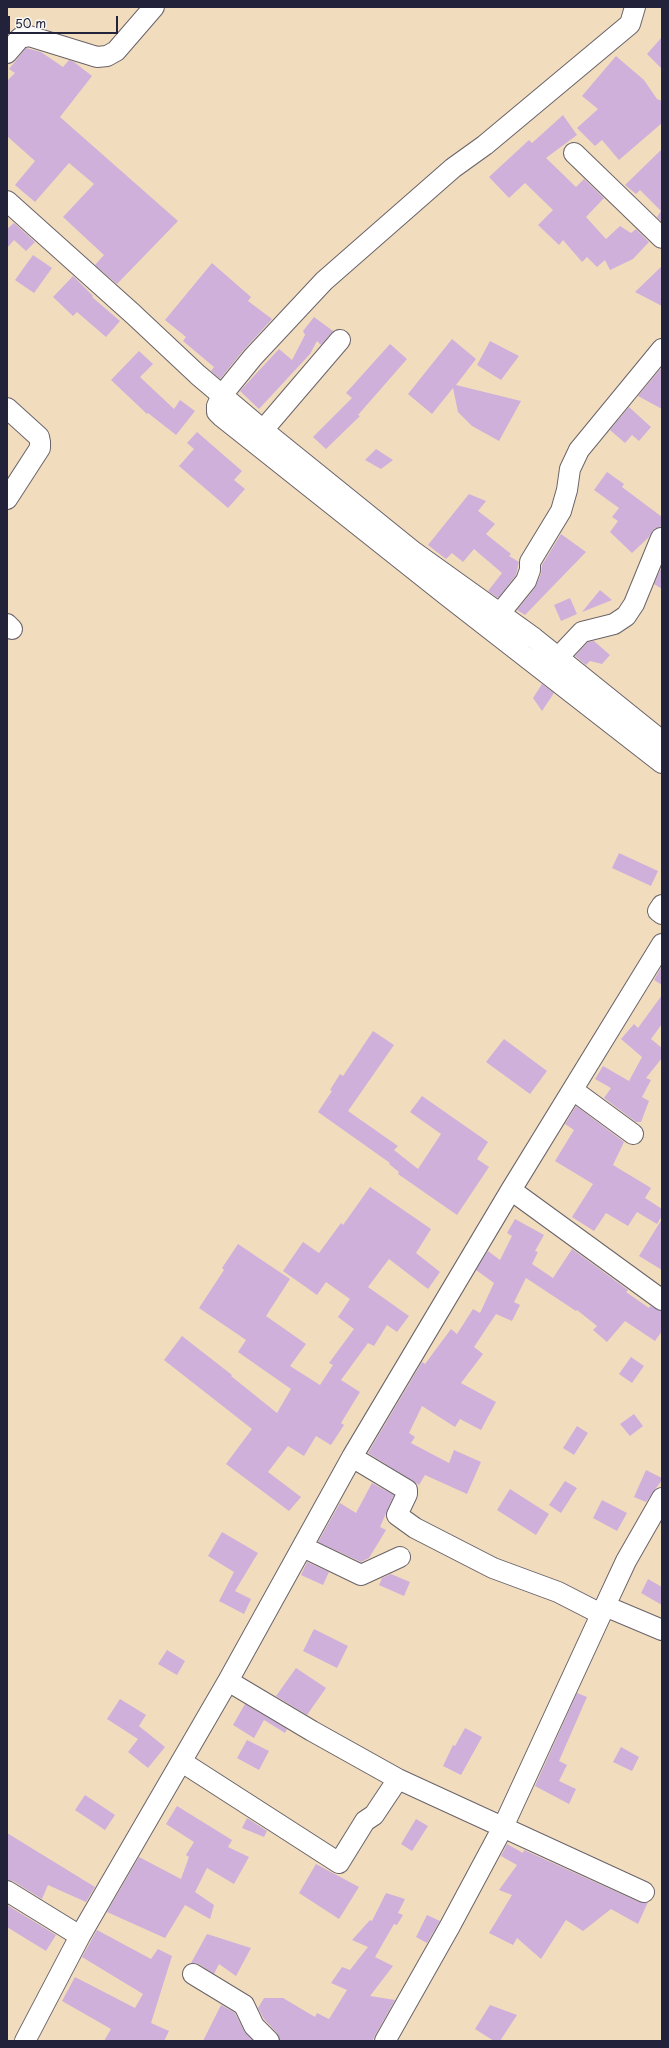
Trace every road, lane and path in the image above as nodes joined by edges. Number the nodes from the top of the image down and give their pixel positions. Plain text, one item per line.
1 (154, 7) edge
2 (635, 7) edge
3 (7, 53) edge
4 (574, 153) dead end
5 (7, 201) edge
6 (662, 238) edge
7 (340, 340) dead end
8 (662, 349) edge
9 (222, 395) junction
10 (7, 408) edge
11 (263, 430) junction
12 (7, 499) edge
13 (661, 538) edge
14 (493, 621) junction
15 (552, 664) junction
16 (662, 741) edge
17 (662, 763) edge
18 (662, 905) edge
19 (662, 914) edge
20 (662, 944) edge
21 (572, 1090) junction
22 (633, 1134) dead end
23 (511, 1190) junction
24 (662, 1300) edge
25 (352, 1457) junction
26 (662, 1498) edge
27 (304, 1546) junction
28 (400, 1557) dead end
29 (603, 1610) junction
30 (662, 1630) edge
31 (228, 1681) junction
32 (182, 1762) junction
33 (398, 1779) junction
34 (503, 1826) junction
35 (7, 1891) edge
36 (644, 1892) dead end
37 (80, 1936) junction
38 (193, 1974) dead end
39 (25, 2041) edge
40 (269, 2041) edge
41 (386, 2041) edge

1 - 3 street
2 - 9 street
4 - 6 street
5 - 9 street
7 - 11 street
8 - 14 street
9 - 11 street
9 - 14 street
10 - 12 street
11 - 14 street
13 - 15 street
14 - 15 street
15 - 16 street
15 - 17 street
18 - 19 street
20 - 21 street
21 - 22 street
21 - 23 street
23 - 24 street
23 - 25 street
25 - 27 street
25 - 29 street
26 - 29 street
27 - 28 street
27 - 31 street
29 - 30 street
29 - 34 street
31 - 32 street
31 - 33 street
32 - 33 street
32 - 37 street
33 - 34 street
34 - 36 street
34 - 41 street
35 - 37 street
37 - 39 street
38 - 40 street

